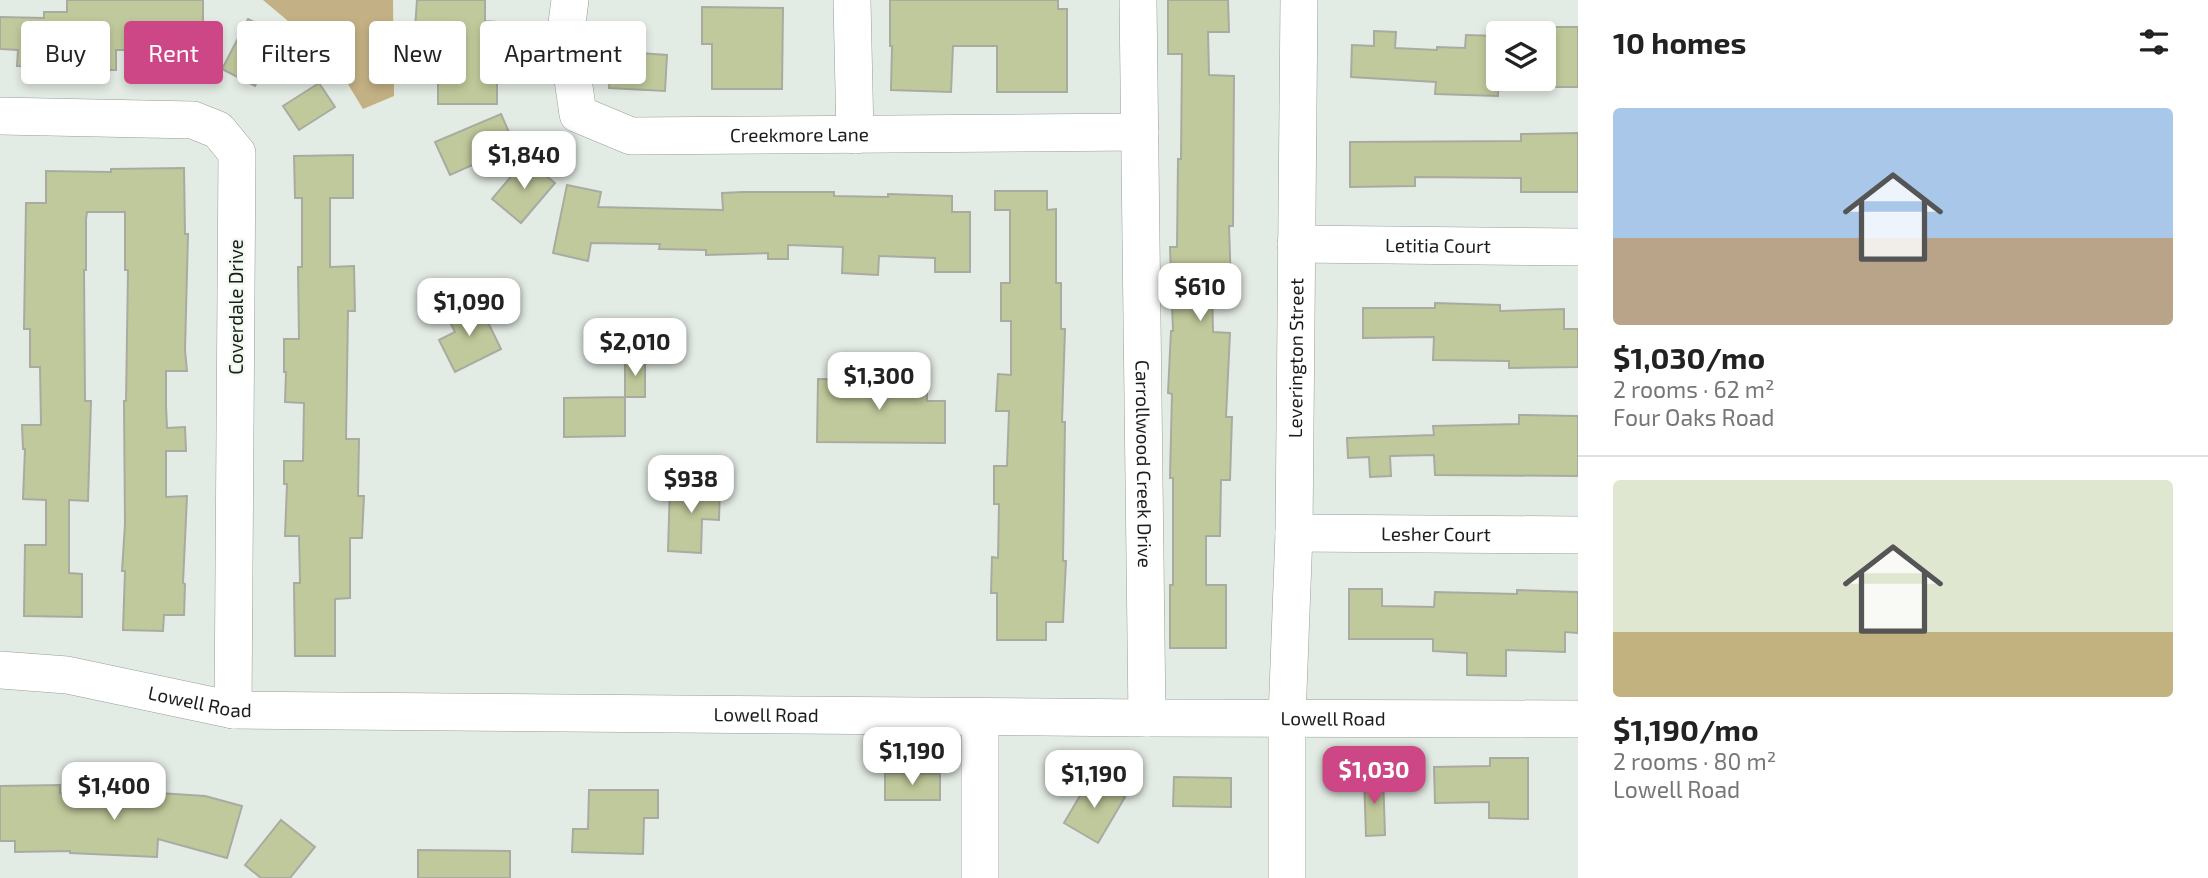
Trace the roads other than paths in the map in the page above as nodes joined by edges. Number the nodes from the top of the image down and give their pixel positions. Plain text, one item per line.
1 (570, 0) edge
2 (852, 0) edge
3 (1138, 0) edge
4 (1299, 0) edge
5 (0, 116) edge
6 (1140, 132) junction
7 (855, 135) junction
8 (1296, 244) junction
9 (1578, 247) edge
10 (1294, 533) junction
11 (1578, 535) edge
12 (0, 670) edge
13 (233, 710) junction
14 (980, 716) junction
15 (1147, 718) junction
16 (1287, 718) junction
17 (1578, 719) edge
18 (980, 878) edge
19 (1287, 878) edge

1 - 7 street, Creekmore Lane
2 - 7 street
3 - 6 street, Carrollwood Creek Drive
4 - 8 street, Leverington Street
5 - 13 street, Coverdale Drive
6 - 7 street, Creekmore Lane
6 - 15 street, Carrollwood Creek Drive
8 - 9 street, Letitia Court
8 - 10 street, Leverington Street
10 - 11 street, Lesher Court
10 - 16 street, Leverington Street
12 - 13 street, Lowell Road
13 - 14 street, Lowell Road
14 - 15 street, Lowell Road
14 - 18 street
15 - 16 street, Lowell Road
16 - 17 street, Lowell Road
16 - 19 street, Leverington Street

